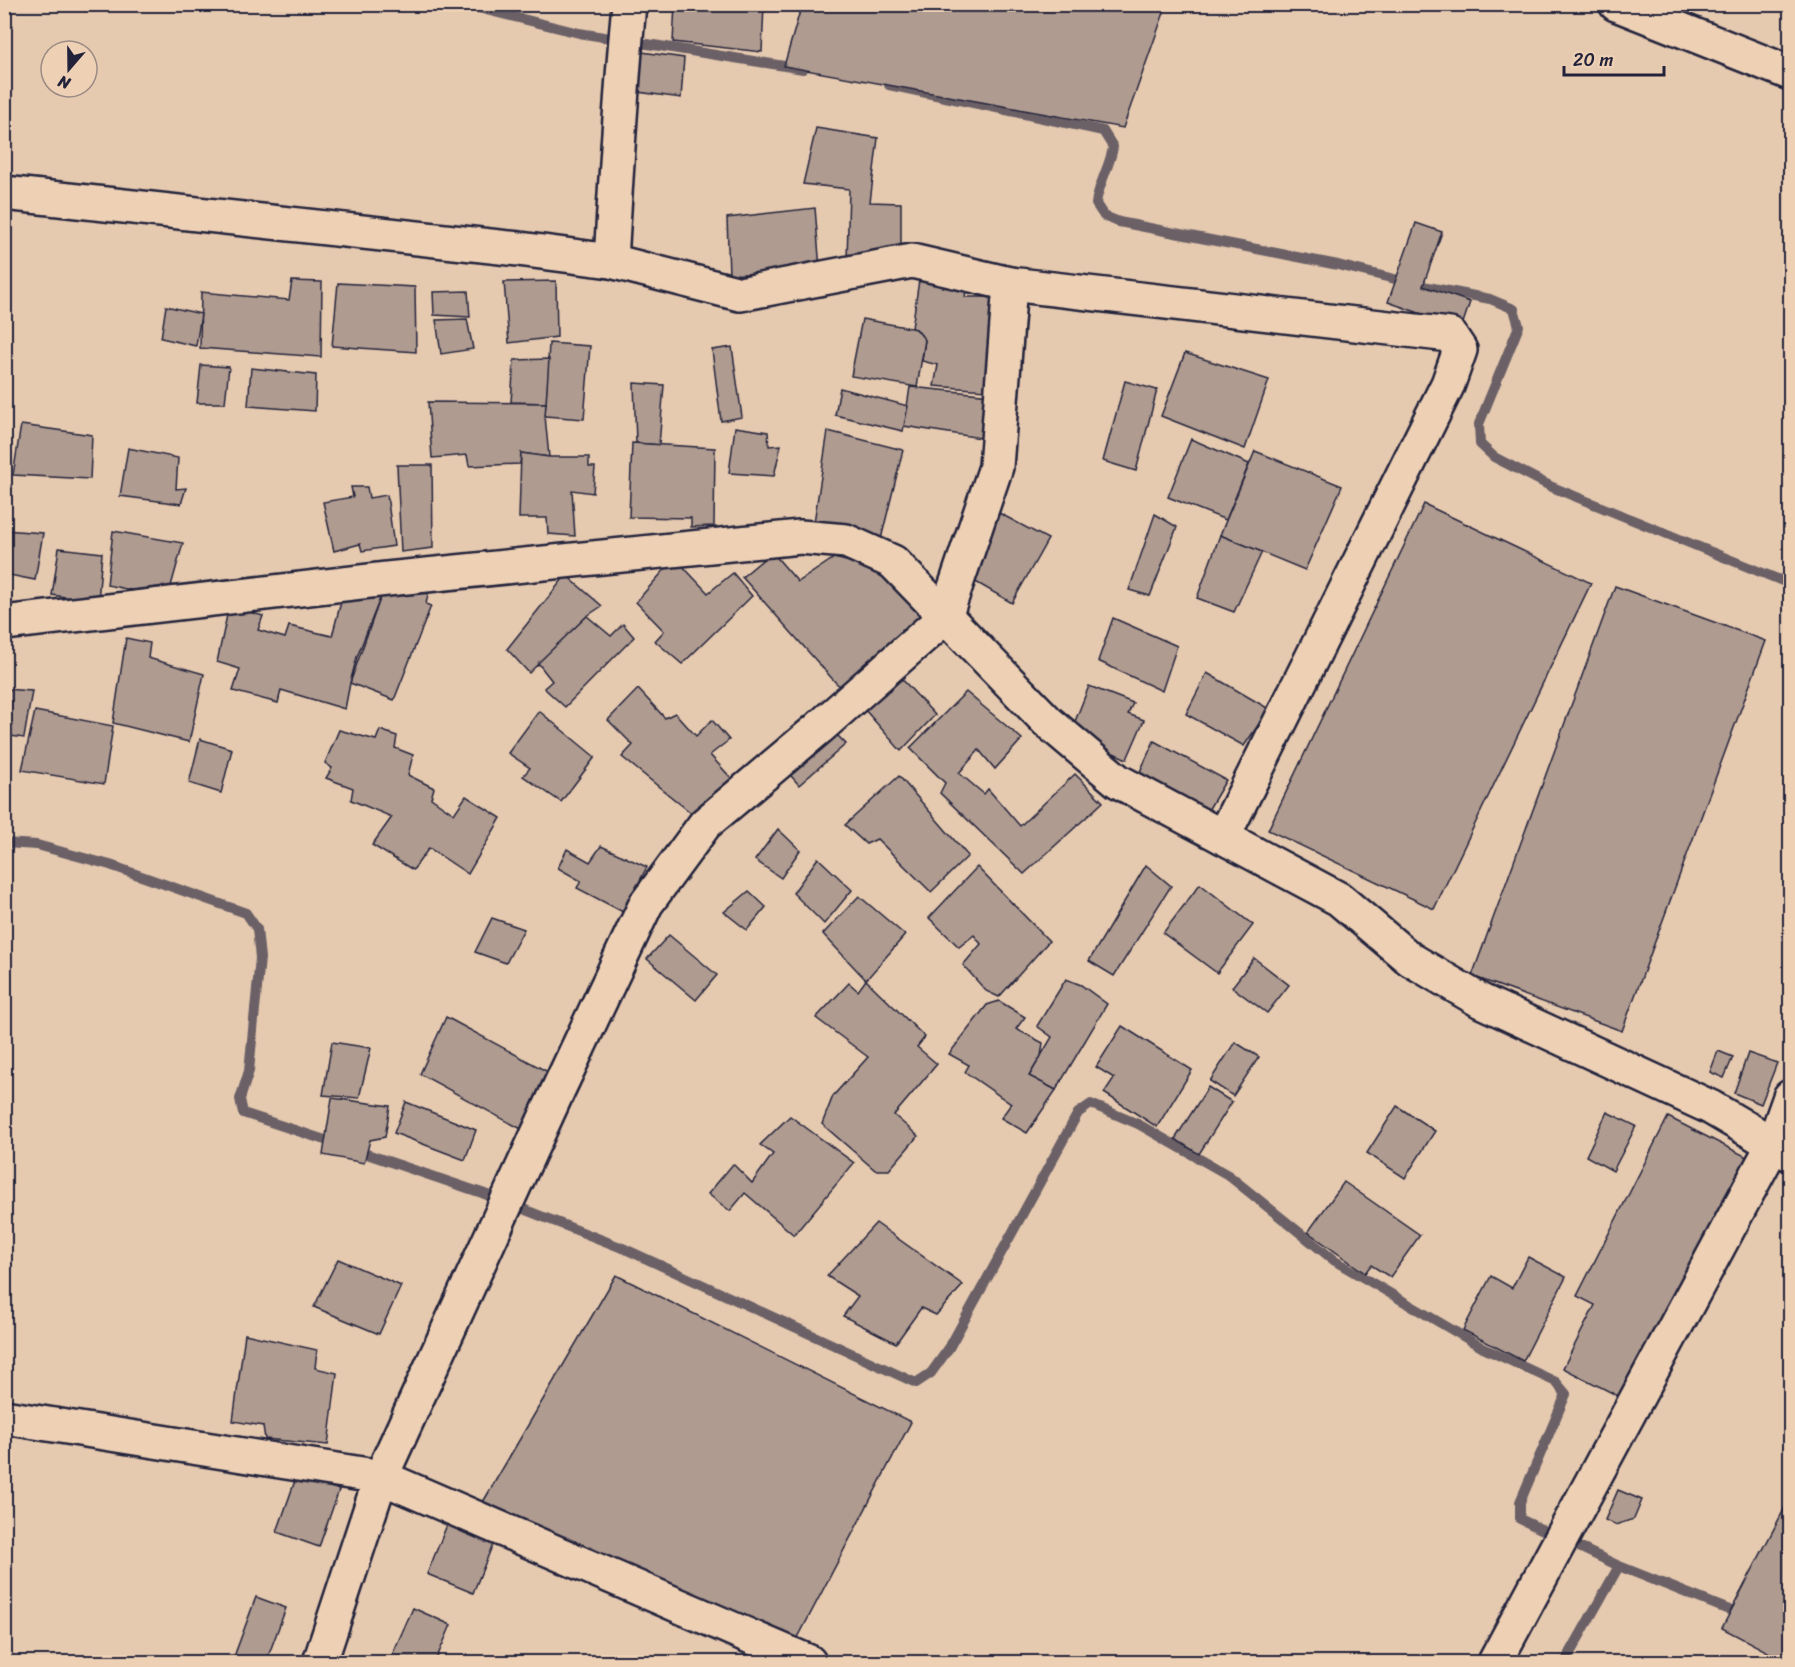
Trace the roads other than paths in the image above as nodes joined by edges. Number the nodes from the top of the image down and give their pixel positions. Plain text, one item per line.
1 (629, 4) edge
2 (1616, 4) edge
3 (1791, 73) edge
4 (4, 193) edge
5 (611, 261) junction
6 (1010, 284) junction
7 (945, 617) junction
8 (4, 622) edge
9 (1223, 837) junction
10 (1791, 1097) edge
11 (1782, 1149) edge
12 (4, 1417) edge
13 (381, 1477) junction
14 (320, 1662) edge
15 (809, 1662) edge
16 (1495, 1662) edge

1 - 5 street
2 - 3 street
4 - 5 street
5 - 6 street
6 - 7 street
6 - 9 street
7 - 8 street
7 - 9 street
7 - 13 street
9 - 11 street
10 - 11 street
11 - 16 street
12 - 13 street
13 - 14 street
13 - 15 street

